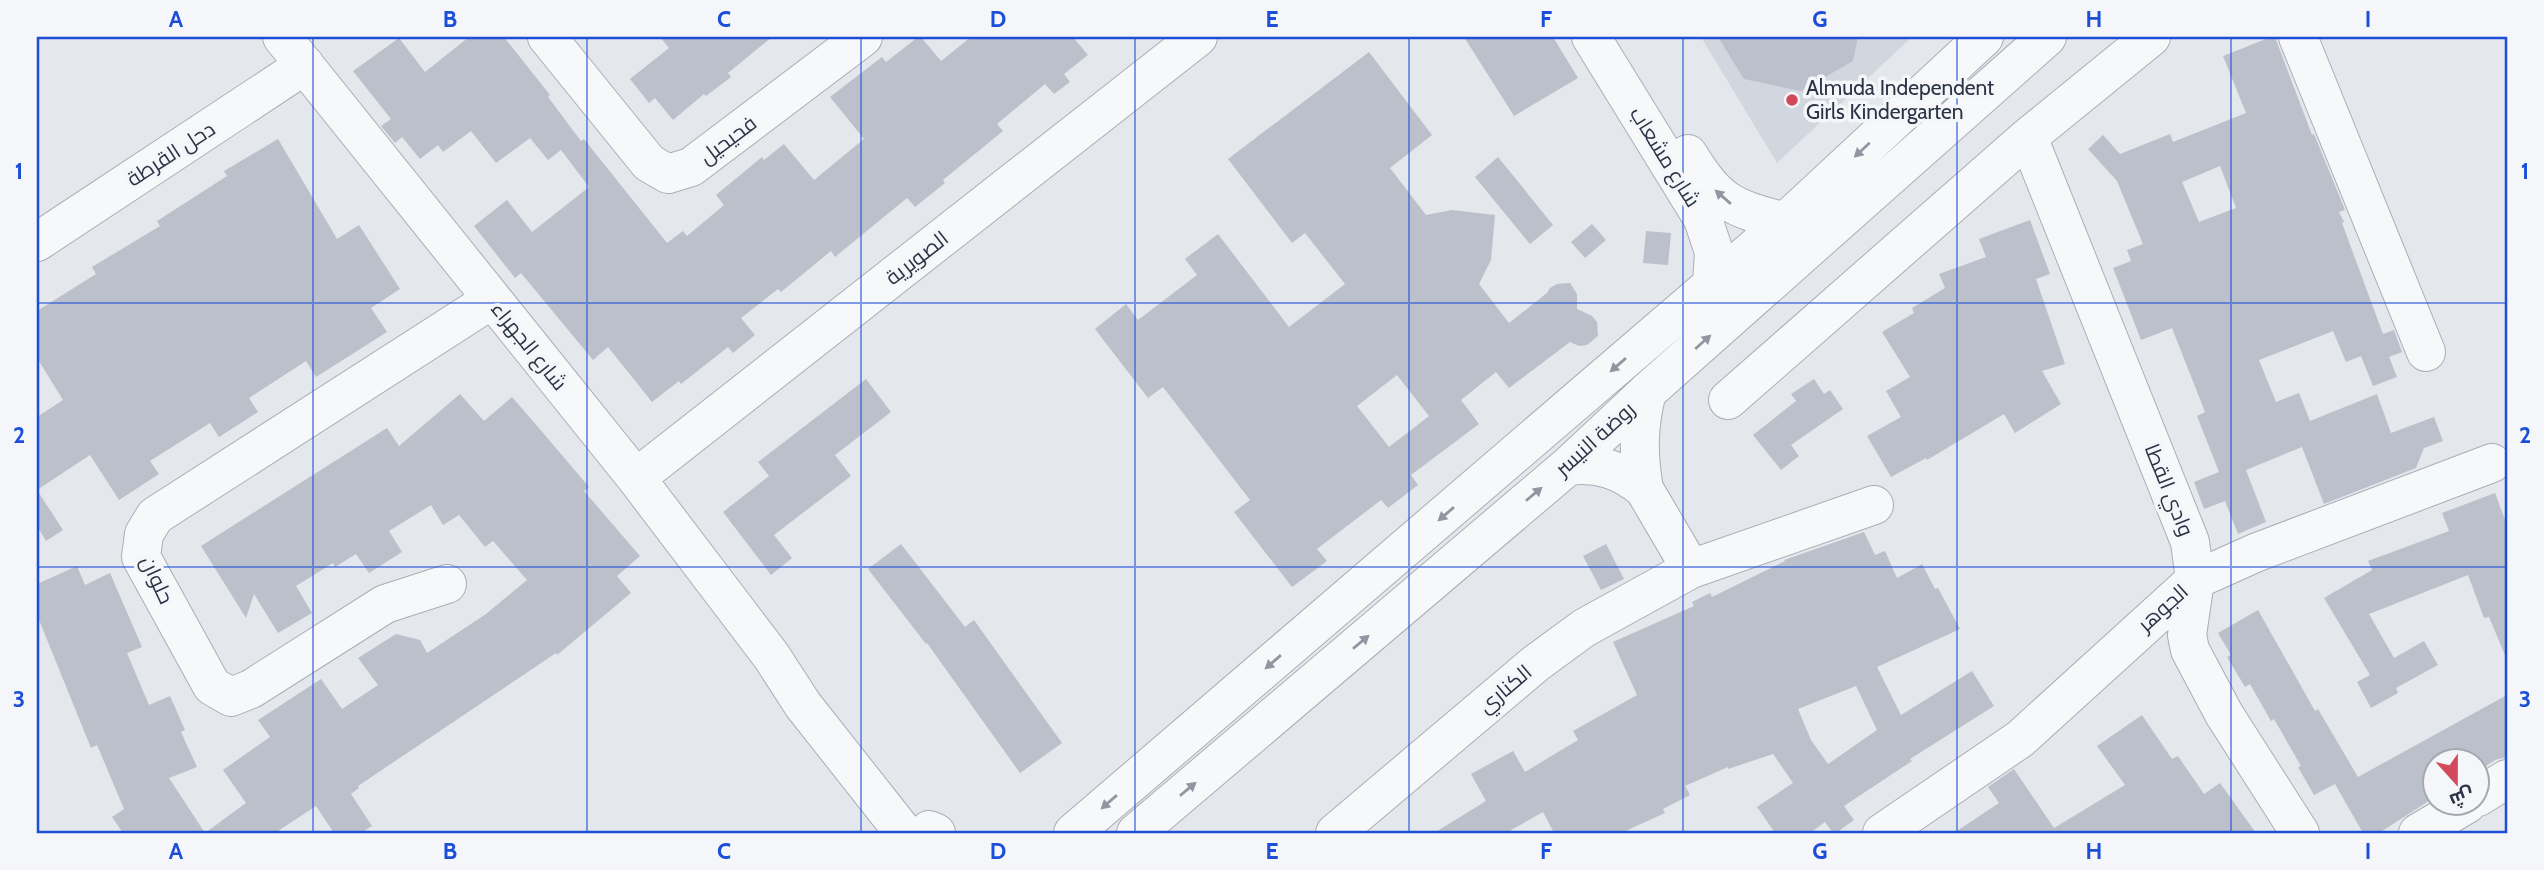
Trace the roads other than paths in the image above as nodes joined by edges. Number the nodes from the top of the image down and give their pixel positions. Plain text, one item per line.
1 (547, 37) edge
2 (863, 37) edge
3 (1198, 37) edge
4 (1591, 37) edge
5 (1616, 37) edge
6 (1984, 37) edge
7 (2047, 37) edge
8 (2151, 37) edge
9 (2298, 37) edge
10 (294, 51) edge
11 (2028, 137) junction
12 (1785, 222) junction
13 (37, 242) edge
14 (1712, 285) junction
15 (491, 300) junction
16 (2426, 352) dead end
17 (1647, 392) junction
18 (1728, 400) dead end
19 (2492, 463) dead end
20 (1568, 466) junction
21 (636, 478) junction
22 (1644, 489) junction
23 (1874, 505) dead end
24 (1691, 569) junction
25 (2195, 580) junction
26 (447, 584) dead end
27 (2442, 818) edge
28 (917, 832) edge
29 (1073, 833) edge
30 (1136, 833) edge
31 (1335, 833) edge
32 (1881, 833) edge
33 (2300, 833) edge
34 (2418, 833) edge

1 - 2 street, فحيحيل
3 - 21 street, الصويرية
4 - 14 street, شارع مشعاب
12 -> 5 street, شارع مشعاب
6 -> 12 street, روضة النيسر
17 -> 7 street, روضة النيسر
8 - 11 street
9 - 16 street
10 - 13 street, دحل القرطة
10 - 15 street, شارع الجهراء
11 - 18 street
11 - 25 street, وادي القطا
12 - 14 street, روضة النيسر
14 -> 29 street, روضة النيسر
15 - 21 street, شارع الجهراء
15 - 26 street, حلوان
17 - 20 street, روضة النيسر
17 - 22 street
19 - 25 street, الجوهر
20 - 22 street
30 -> 20 street, روضة النيسر
21 - 28 street, شارع الجهراء
22 - 24 street
23 - 24 street, الكناري
24 - 31 street, الكناري
25 - 32 street, الجوهر
25 - 33 street, وادي القطا
27 - 34 street

